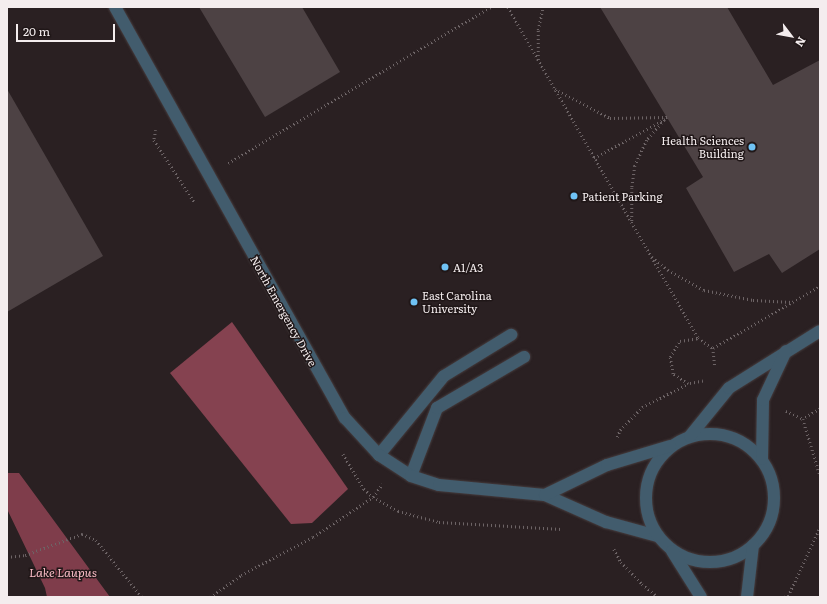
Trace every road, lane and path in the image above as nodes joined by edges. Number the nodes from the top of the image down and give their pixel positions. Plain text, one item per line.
1 (115, 7) edge
2 (491, 7) edge
3 (508, 7) edge
4 (543, 7) edge
5 (538, 60) junction
6 (555, 89) junction
7 (667, 117) junction
8 (594, 158) junction
9 (208, 175) junction
10 (192, 198) dead end
11 (632, 223) junction
12 (650, 256) junction
13 (820, 286) edge
14 (792, 302) junction
15 (820, 331) edge
16 (511, 335) dead end
17 (698, 338) junction
18 (713, 348) junction
19 (786, 351) junction
20 (524, 357) dead end
21 (712, 371) dead end
22 (706, 381) dead end
23 (688, 384) junction
24 (820, 409) edge
25 (783, 410) dead end
26 (803, 420) junction
27 (690, 436) junction
28 (615, 444) dead end
29 (671, 445) junction
30 (379, 455) junction
31 (762, 459) junction
32 (820, 475) edge
33 (411, 476) junction
34 (545, 495) junction
35 (373, 497) dead end
36 (820, 527) edge
37 (657, 536) junction
38 (611, 542) dead end
39 (753, 545) junction
40 (672, 551) junction
41 (7, 558) edge
42 (142, 597) edge
43 (210, 597) edge
44 (658, 597) edge
45 (702, 597) edge
46 (746, 597) edge
47 (784, 597) edge

1 - 9 street, North Emergency Drive
2 - 9 path
3 - 5 path
4 - 5 path
5 - 6 path
6 - 7 path
6 - 8 path
7 - 8 path
7 - 11 path
8 - 11 path
9 - 10 path
9 - 30 street, North Emergency Drive
11 - 12 path
12 - 14 path
12 - 17 path
13 - 14 path
14 - 18 path
15 - 19 street
16 - 30 street
17 - 18 path
17 - 23 path
18 - 21 path
19 - 27 street
19 - 31 street
20 - 33 street
22 - 23 path
23 - 28 path
24 - 26 path
25 - 26 path
26 - 32 path
27 - 29 street, North Emergency Drive
27 - 31 street, North Emergency Drive
29 - 34 street, North Emergency Drive
29 - 37 street, North Emergency Drive
30 - 33 street, North Emergency Drive
31 - 39 street, North Emergency Drive
33 - 34 street, North Emergency Drive
34 - 37 street, North Emergency Drive
35 - 43 path
36 - 47 path
37 - 40 street, North Emergency Drive
38 - 44 path
39 - 40 street, North Emergency Drive
39 - 46 street
40 - 45 street, North Emergency Drive
41 - 42 path

